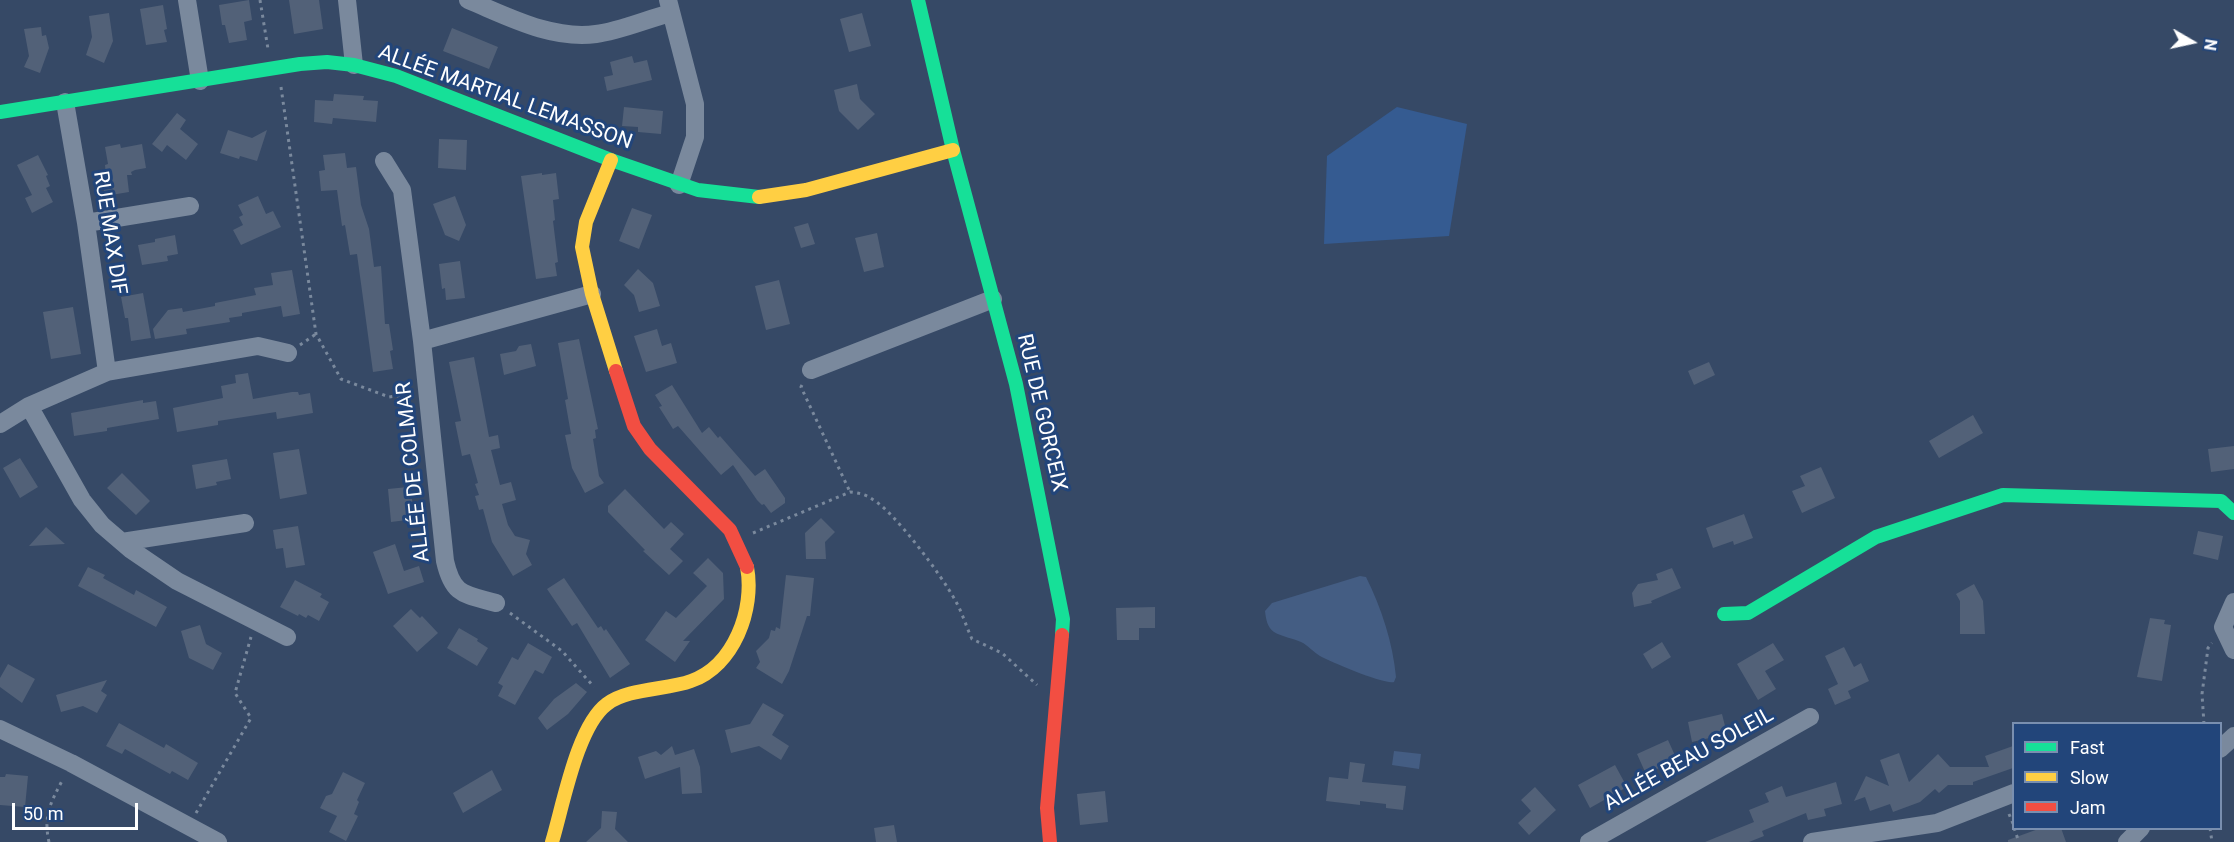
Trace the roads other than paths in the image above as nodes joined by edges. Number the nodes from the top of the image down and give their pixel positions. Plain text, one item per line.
1 (187, 0) edge
2 (347, 0) edge
3 (468, 0) edge
4 (918, 0) edge
5 (670, 6) edge
6 (354, 65) junction
7 (200, 81) junction
8 (65, 102) junction
9 (0, 112) edge
10 (953, 150) junction
11 (611, 160) junction
12 (384, 161) dead end
13 (679, 185) junction
14 (190, 206) dead end
15 (86, 223) junction
16 (592, 294) junction
17 (993, 299) junction
18 (422, 341) junction
19 (288, 353) dead end
20 (811, 370) road end
21 (108, 372) junction
22 (28, 406) junction
23 (0, 424) edge
24 (2234, 513) edge
25 (245, 523) dead end
26 (122, 542) junction
27 (2234, 602) edge
28 (496, 603) road end
29 (1724, 614) dead end
30 (287, 637) dead end
31 (2234, 650) edge
32 (1810, 717) dead end
33 (0, 729) edge
34 (2234, 736) edge
35 (2222, 747) edge
36 (2012, 793) edge
37 (2139, 830) edge
38 (216, 841) edge
39 (552, 842) edge
40 (1050, 842) edge
41 (1590, 842) edge
42 (1812, 842) edge
43 (2127, 842) edge

1 - 7 street
2 - 6 street
3 - 5 street
4 - 10 street, RUE DE GORCEIX
5 - 13 street
6 - 7 street, ALLÉE MARTIAL LEMASSON
6 - 11 street, ALLÉE MARTIAL LEMASSON
7 - 8 street, ALLÉE MARTIAL LEMASSON
8 - 9 street, ALLÉE MARTIAL LEMASSON
8 - 15 street, RUE MAX DIF
10 - 13 street, ALLÉE MARTIAL LEMASSON
10 - 17 street, RUE DE GORCEIX
11 - 13 street, ALLÉE MARTIAL LEMASSON
11 - 16 street
12 - 18 street, ALLÉE DE COLMAR
14 - 15 street
15 - 21 street, RUE MAX DIF
16 - 18 street
16 - 39 street
17 - 20 street
17 - 40 street, RUE DE GORCEIX
18 - 28 street, ALLÉE DE COLMAR
19 - 21 street
21 - 22 street
22 - 23 street
22 - 26 street
24 - 29 street
25 - 26 street
26 - 30 street
27 - 31 street
32 - 41 street, ALLÉE BEAU SOLEIL
33 - 38 street
34 - 35 street
36 - 42 street
37 - 43 street

